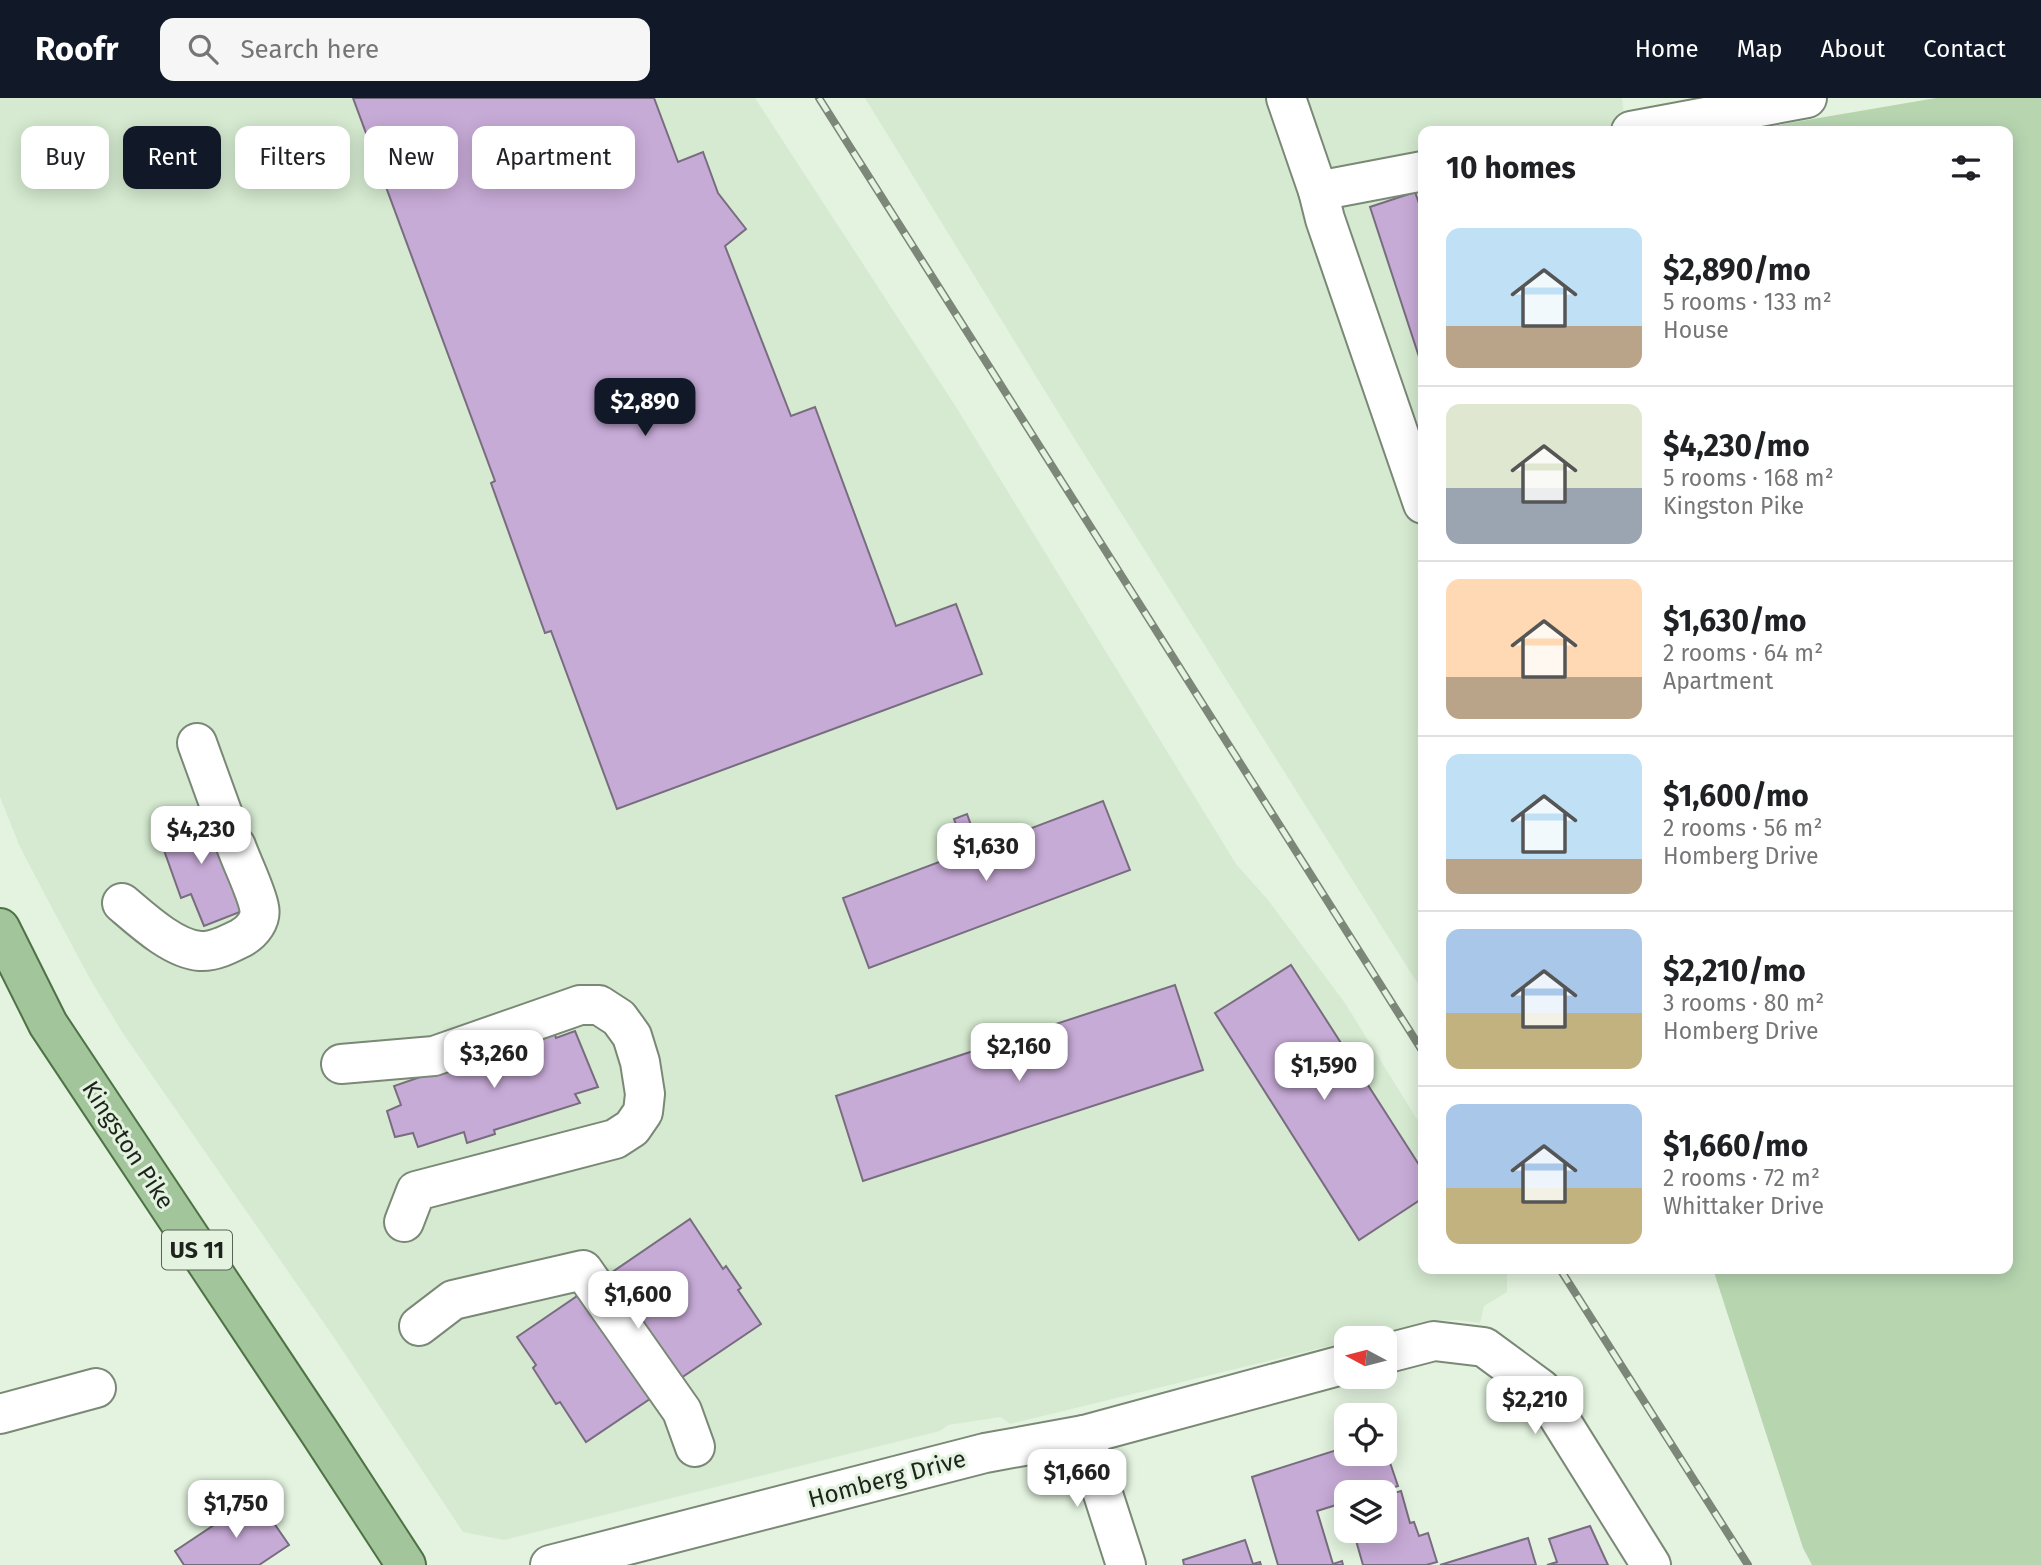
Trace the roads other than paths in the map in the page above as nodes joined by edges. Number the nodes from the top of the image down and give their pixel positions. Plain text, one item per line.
1 (1286, 98) edge
2 (1807, 98) edge
3 (1658, 126) edge
4 (1418, 172) edge
5 (1318, 191) junction
6 (1418, 490) edge
7 (197, 743) dead end
8 (122, 903) dead end
9 (0, 928) edge
10 (341, 1064) dead end
11 (404, 1222) dead end
12 (419, 1326) dead end
13 (1397, 1351) edge
14 (1334, 1367) edge
15 (96, 1388) dead end
16 (0, 1413) edge
17 (1084, 1435) junction
18 (695, 1447) dead end
19 (406, 1565) edge
20 (550, 1565) edge
21 (1126, 1565) edge
22 (1651, 1565) edge

1 - 5 street
2 - 3 street
4 - 5 street
5 - 6 street
7 - 8 street
9 - 19 main road, Kingston Pike / US 11
10 - 11 street
12 - 18 street
13 - 22 street
14 - 17 street, Homberg Drive
15 - 16 street
17 - 20 street, Homberg Drive
17 - 21 street

